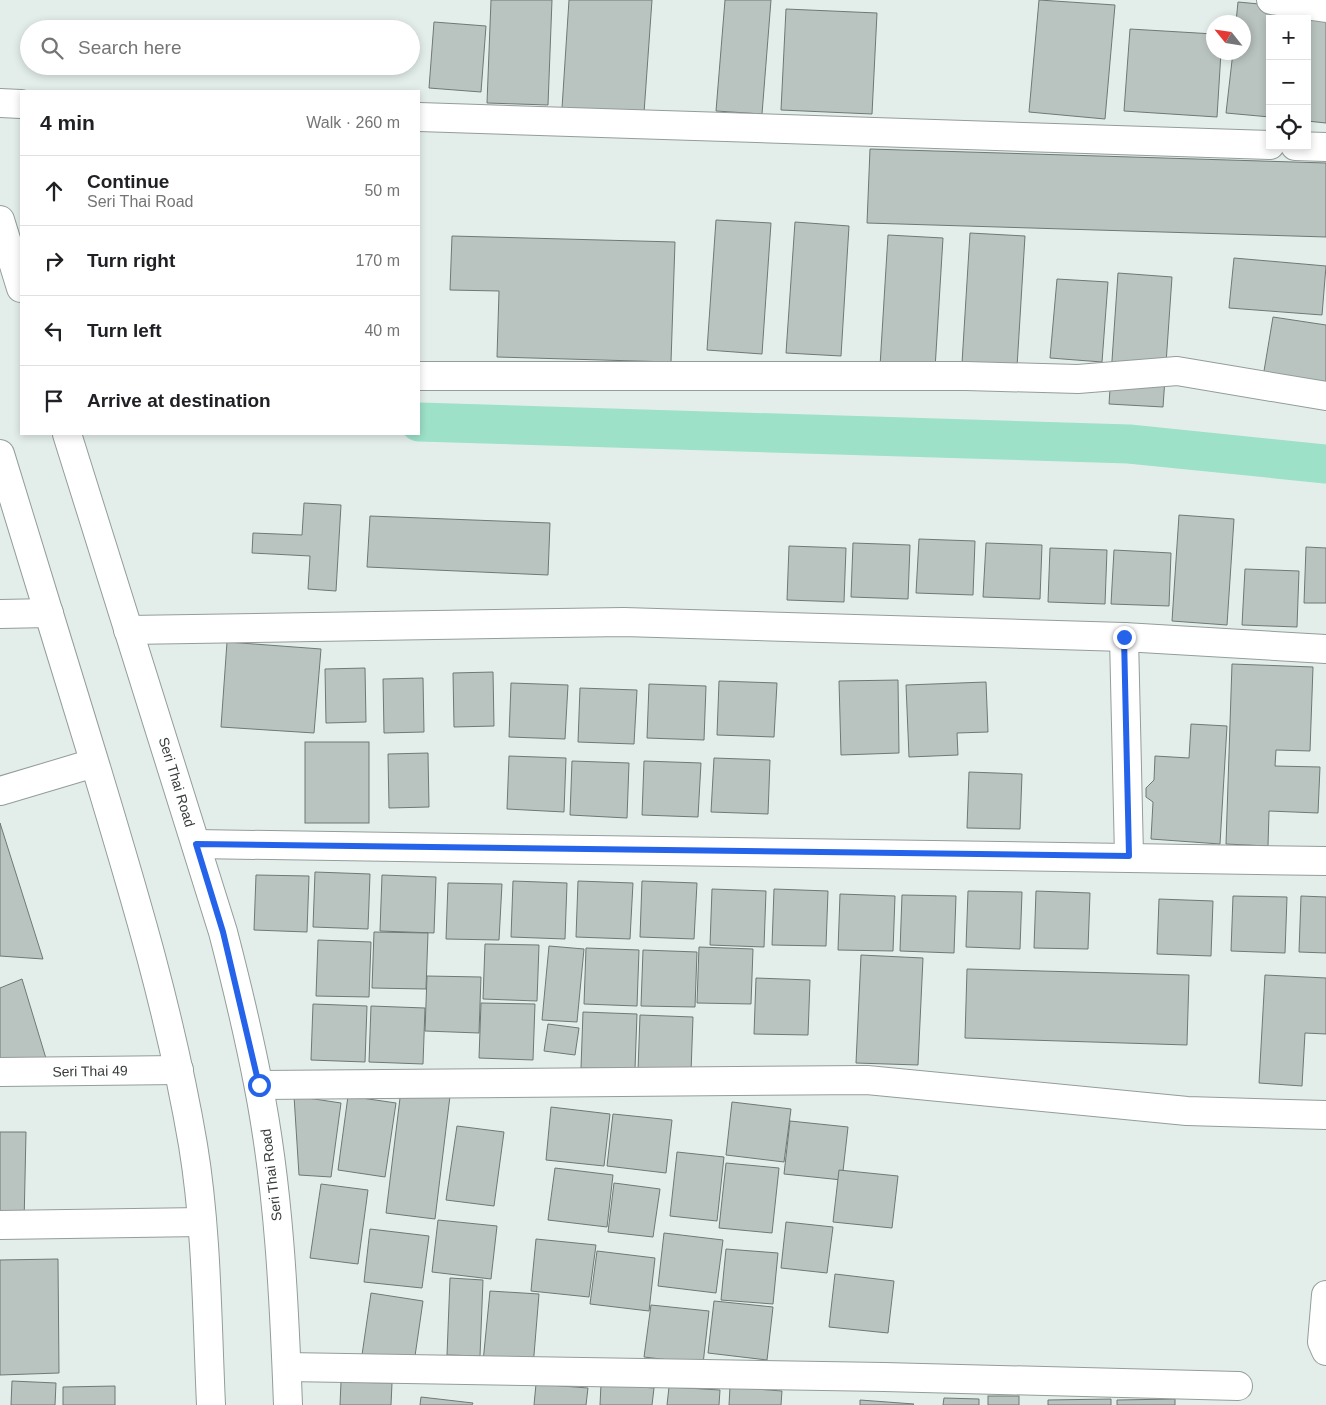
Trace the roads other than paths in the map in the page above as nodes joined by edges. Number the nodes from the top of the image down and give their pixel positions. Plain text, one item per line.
1 (1271, 0) edge
2 (1326, 8) edge
3 (0, 103) edge
4 (20, 104) edge
5 (420, 117) edge
6 (1266, 145) edge
7 (1311, 147) edge
8 (1326, 147) edge
9 (0, 220) edge
10 (20, 285) edge
11 (420, 376) edge
12 (1326, 396) edge
13 (67, 435) edge
14 (0, 454) edge
15 (49, 613) junction
16 (0, 614) edge
17 (128, 630) junction
18 (1124, 637) junction
19 (1326, 649) edge
20 (94, 762) junction
21 (0, 791) edge
22 (196, 844) junction
23 (1129, 856) junction
24 (1326, 861) edge
25 (179, 1070) junction
26 (0, 1072) edge
27 (259, 1085) junction
28 (1326, 1114) edge
29 (201, 1222) junction
30 (0, 1225) edge
31 (1326, 1295) edge
32 (1326, 1351) edge
33 (287, 1367) junction
34 (1238, 1386) dead end
35 (211, 1405) edge
36 (288, 1405) edge

1 - 2 street
3 - 4 street
5 - 6 street
7 - 8 street
9 - 10 street
11 - 12 street
13 - 17 street, Seri Thai Road
14 - 15 street
15 - 16 street
15 - 20 street
17 - 18 street
17 - 22 street, Seri Thai Road
18 - 19 street
18 - 23 street
20 - 21 street
20 - 25 street
22 - 23 street
22 - 27 street, Seri Thai Road
23 - 24 street
25 - 26 street, Seri Thai 49
25 - 29 street
27 - 28 street
27 - 33 street, Seri Thai Road
29 - 30 street
29 - 35 street
31 - 32 street
33 - 34 street
33 - 36 street, Seri Thai Road

